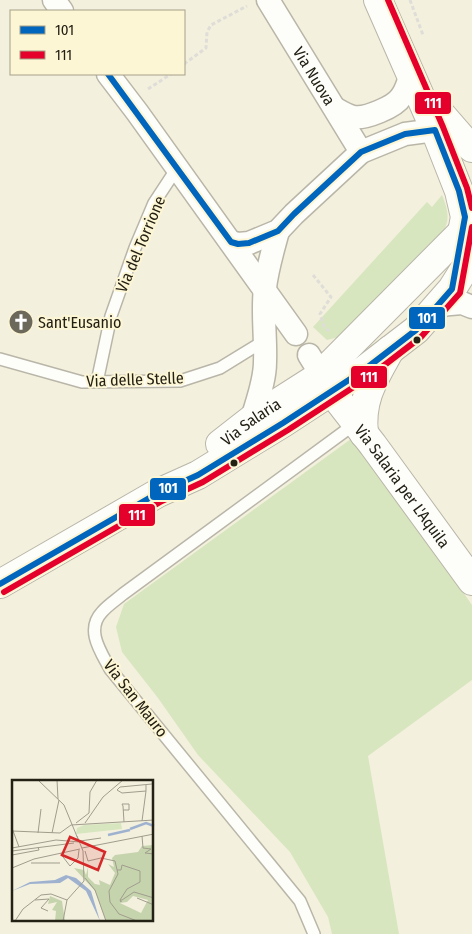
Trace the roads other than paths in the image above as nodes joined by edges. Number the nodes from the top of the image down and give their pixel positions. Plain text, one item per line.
1 (378, 0) edge
2 (259, 2) edge
3 (109, 75) edge
4 (414, 80) junction
5 (336, 109) junction
6 (435, 130) junction
7 (472, 148) edge
8 (361, 152) junction
9 (177, 168) junction
10 (466, 191) edge
11 (278, 231) junction
12 (231, 242) junction
13 (464, 268) edge
14 (265, 289) junction
15 (296, 334) dead end
16 (264, 341) junction
17 (390, 350) junction
18 (0, 359) edge
19 (320, 374) junction
20 (97, 382) junction
21 (252, 419) junction
22 (360, 428) junction
23 (158, 494) junction
24 (472, 581) edge
25 (0, 584) edge
26 (314, 934) edge

1 - 4 main road
2 - 5 street, Via Nuova
3 - 9 street
4 - 5 street
4 - 6 main road
4 - 7 main road
5 - 8 street, Via Nuova
6 - 8 street
6 - 10 main road
8 - 11 street
9 - 12 street
9 - 20 lane, Via del Torrione
10 - 13 main road
11 - 12 street
11 - 14 street
12 - 14 street
13 - 17 main road
13 - 19 main road
14 - 15 street
14 - 16 street
16 - 20 lane, Via delle Stelle
16 - 21 street
17 - 19 main road
17 - 22 main road
18 - 20 lane, Via delle Stelle
19 - 21 main road, Via Salaria
19 - 22 main road, Via Salaria per L'Aquila
19 - 23 main road, Via Salaria
21 - 23 main road, Via Salaria
22 - 24 main road, Via Salaria per L'Aquila
22 - 26 lane, Via San Mauro
23 - 25 main road, Via Salaria

